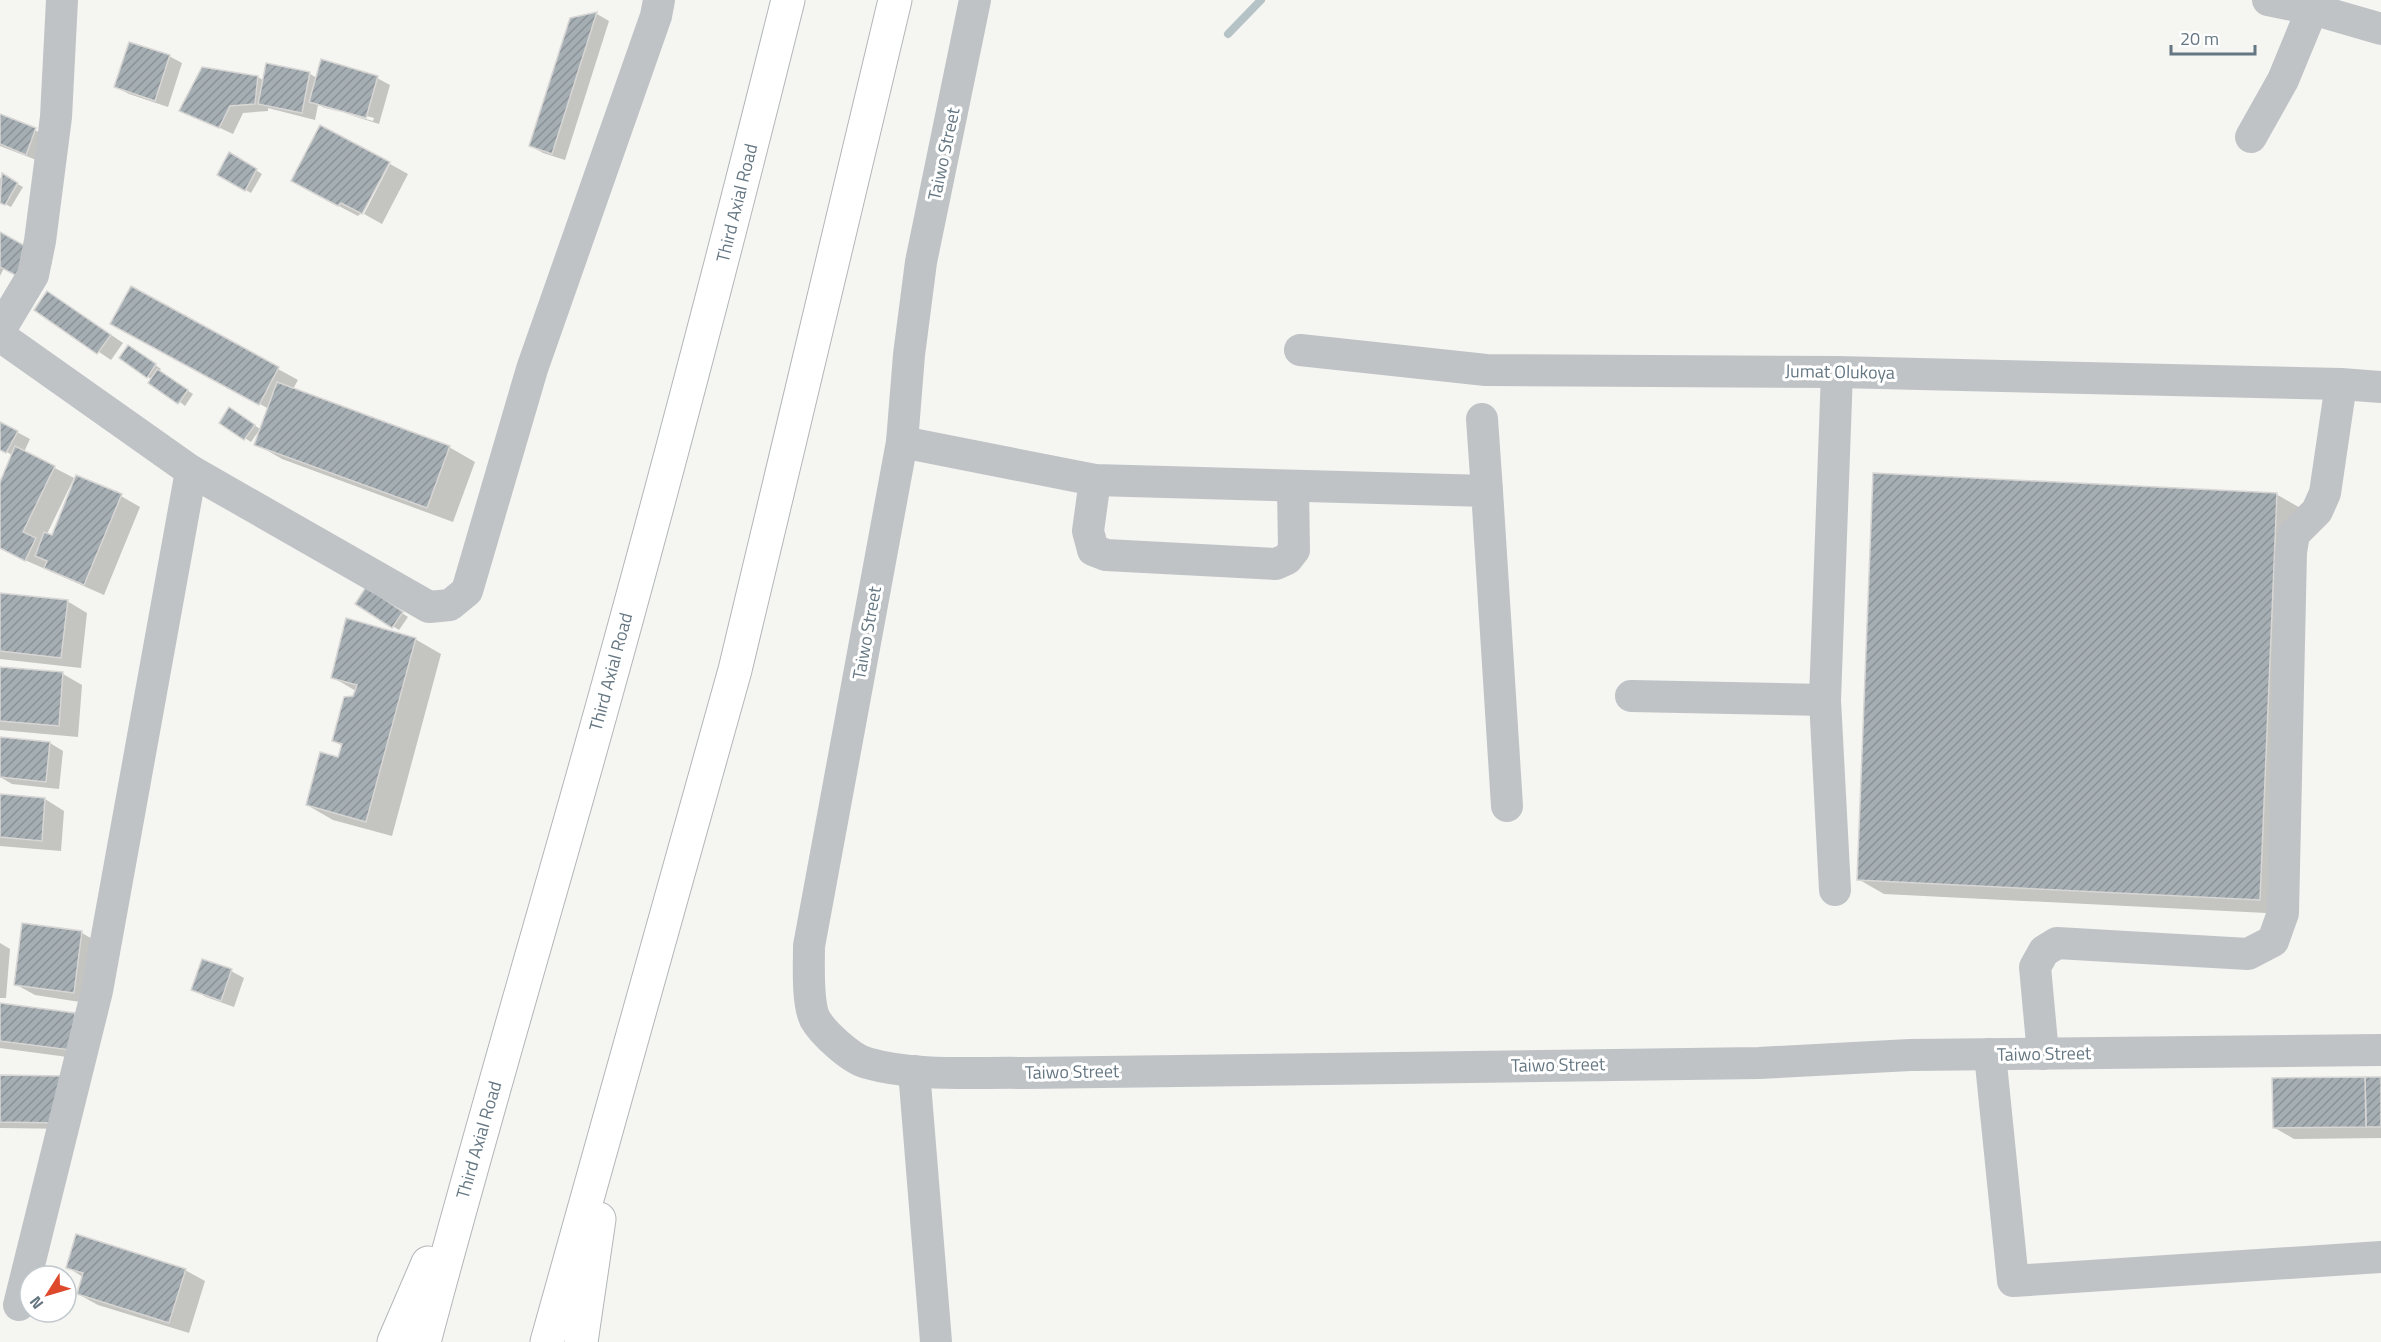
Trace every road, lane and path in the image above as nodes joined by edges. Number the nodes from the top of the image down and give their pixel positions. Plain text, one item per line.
1 (63, 0) edge
2 (788, 0) edge
3 (895, 0) edge
4 (975, 0) edge
5 (2268, 0) edge
6 (2314, 4) edge
7 (664, 5) edge
8 (2381, 29) edge
9 (2251, 137) dead end
10 (0, 330) edge
11 (0, 336) edge
12 (1300, 350) dead end
13 (1836, 372) junction
14 (2341, 384) junction
15 (2381, 387) edge
16 (1482, 419) dead end
17 (902, 442) junction
18 (191, 471) junction
19 (1095, 480) junction
20 (1293, 487) junction
21 (1487, 491) junction
22 (1631, 696) dead end
23 (1825, 700) junction
24 (1507, 806) dead end
25 (1835, 890) dead end
26 (2381, 1050) edge
27 (1990, 1054) junction
28 (2043, 1054) junction
29 (914, 1071) junction
30 (620, 1074) junction
31 (472, 1162) junction
32 (2381, 1257) edge
33 (29, 1264) edge
34 (394, 1342) edge
35 (424, 1342) edge
36 (547, 1342) edge
37 (581, 1342) edge
38 (936, 1342) edge

1 - 10 street
2 - 31 highway, Third Axial Road
3 - 30 highway
4 - 17 street, Taiwo Street
5 - 6 street
6 - 8 street
6 - 9 street
7 - 18 street
11 - 18 street
12 - 13 street, Jumat Olukoya
13 - 14 street, Jumat Olukoya
13 - 23 street
14 - 15 street, Jumat Olukoya
14 - 28 street
16 - 21 street
17 - 19 street
17 - 29 street, Taiwo Street
18 - 33 street
19 - 20 street
19 - 20 street
20 - 21 street
21 - 24 street
22 - 23 street
23 - 25 street
26 - 28 street, Taiwo Street
27 - 28 street, Taiwo Street
27 - 29 street, Taiwo Street
27 - 32 street
29 - 38 street
30 - 36 highway
30 - 37 highway
31 - 34 highway
31 - 35 highway, Third Axial Road

